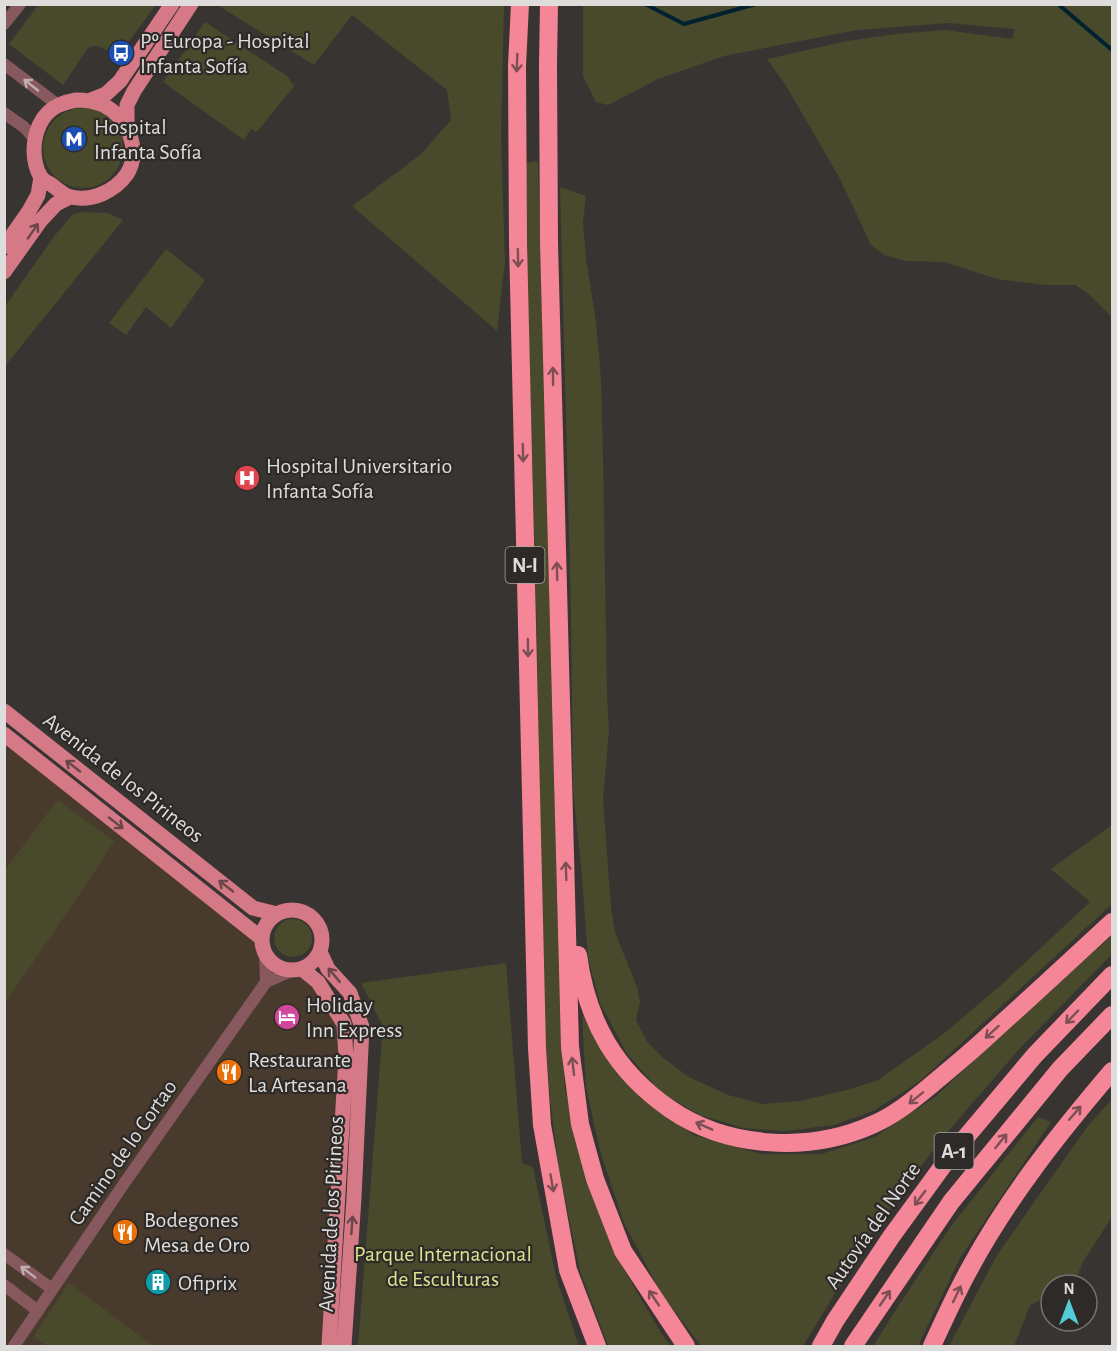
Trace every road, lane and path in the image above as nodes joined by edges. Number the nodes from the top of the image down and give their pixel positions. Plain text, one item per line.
1 (20, 4) edge
2 (172, 4) edge
3 (191, 4) edge
4 (520, 4) edge
5 (549, 4) edge
6 (4, 24) edge
7 (4, 64) edge
8 (91, 100) junction
9 (58, 105) junction
10 (4, 113) edge
11 (127, 127) junction
12 (34, 138) junction
13 (41, 177) junction
14 (70, 197) junction
15 (4, 247) edge
16 (4, 272) edge
17 (4, 711) edge
18 (4, 734) edge
19 (567, 908) junction
20 (277, 914) junction
21 (1113, 922) edge
22 (261, 938) junction
23 (320, 952) junction
24 (265, 955) junction
25 (296, 970) junction
26 (1113, 975) edge
27 (267, 982) junction
28 (1113, 1015) edge
29 (1113, 1071) edge
30 (4, 1254) edge
31 (4, 1285) edge
32 (52, 1290) junction
33 (38, 1311) junction
34 (14, 1347) edge
35 (329, 1347) edge
36 (344, 1347) edge
37 (597, 1347) edge
38 (686, 1347) edge
39 (821, 1347) edge
40 (853, 1347) edge
41 (932, 1347) edge

1 - 6 street
2 - 8 main road
3 - 11 main road
4 -> 37 highway, N-I
19 -> 5 highway, N-I
9 -> 7 street
8 - 9 main road
8 - 11 main road
9 - 12 main road
10 - 12 street
11 - 14 main road
12 - 13 main road
13 - 14 main road
13 - 15 main road
16 -> 14 main road
20 -> 17 main road, Avenida de los Pirineos
18 -> 22 main road, Avenida de los Pirineos
21 -> 19 highway
38 -> 19 highway, N-I
20 - 22 main road
20 - 23 main road
22 - 24 main road
23 - 25 main road
36 -> 23 main road, Avenida de los Pirineos
24 - 25 main road
24 - 27 street
25 - 27 street
25 - 35 main road, Avenida de los Pirineos
26 -> 39 highway, Autovía del Norte / A-1
27 - 32 street, Camino de lo Cortao
40 -> 28 highway, A-1
41 -> 29 highway
32 -> 30 street
31 - 33 street
32 - 33 street, Camino de lo Cortao
33 - 34 street, Camino de lo Cortao

